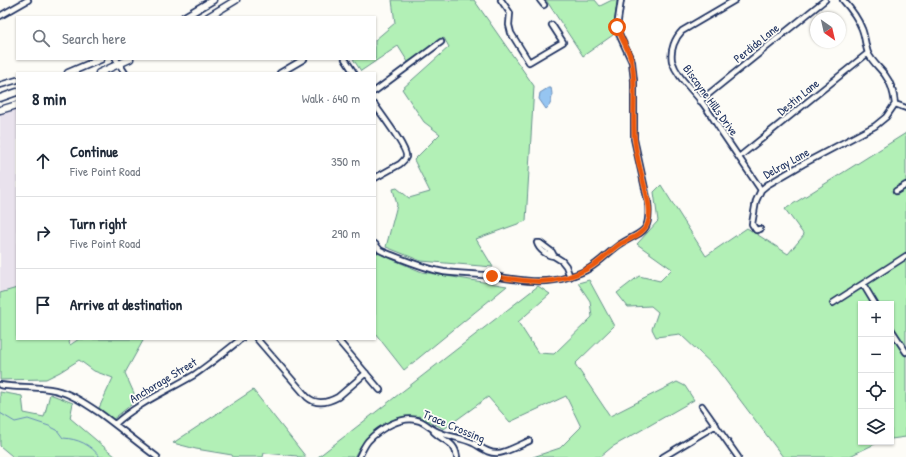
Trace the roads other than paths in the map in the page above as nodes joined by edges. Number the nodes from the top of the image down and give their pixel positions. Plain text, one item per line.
1 (28, 0) edge
2 (213, 0) edge
3 (236, 0) edge
4 (501, 0) edge
5 (540, 0) edge
6 (621, 0) edge
7 (735, 0) edge
8 (825, 0) edge
9 (843, 0) edge
10 (544, 5) dead end
11 (0, 16) edge
12 (186, 16) edge
13 (210, 16) edge
14 (552, 25) dead end
15 (441, 42) dead end
16 (868, 54) junction
17 (99, 60) edge
18 (302, 60) edge
19 (345, 60) edge
20 (118, 62) edge
21 (70, 72) edge
22 (101, 72) edge
23 (124, 72) edge
24 (282, 72) edge
25 (353, 72) edge
26 (16, 80) edge
27 (0, 85) edge
28 (376, 90) edge
29 (16, 92) edge
30 (0, 98) edge
31 (700, 101) junction
32 (895, 104) junction
33 (16, 105) edge
34 (376, 106) edge
35 (906, 108) edge
36 (0, 110) edge
37 (739, 157) junction
38 (376, 177) edge
39 (906, 185) edge
40 (761, 190) junction
41 (896, 191) dead end
42 (760, 229) dead end
43 (536, 243) dead end
44 (376, 245) edge
45 (906, 256) edge
46 (570, 277) junction
47 (863, 284) junction
48 (873, 301) edge
49 (833, 303) dead end
50 (894, 334) edge
51 (240, 340) edge
52 (258, 340) edge
53 (337, 340) edge
54 (906, 352) edge
55 (366, 373) junction
56 (0, 385) edge
57 (380, 390) dead end
58 (702, 406) dead end
59 (115, 424) junction
60 (716, 425) junction
61 (432, 429) junction
62 (529, 441) dead end
63 (157, 457) edge
64 (359, 457) edge
65 (456, 457) edge
66 (663, 457) edge
67 (738, 457) edge

1 - 11 street
2 - 12 highway
3 - 13 highway
4 - 14 street
5 - 10 street
6 - 46 street
7 - 31 street, Biscayne Hills Drive
8 - 31 street, Perdido Lane
9 - 16 street
15 - 28 street
16 - 32 street
16 - 37 street, Destin Lane
17 - 21 highway
18 - 24 street
19 - 25 street
20 - 22 highway
20 - 23 street
26 - 27 street
29 - 30 highway
31 - 37 street, Biscayne Hills Drive
32 - 35 street
32 - 40 street, Delray Lane
33 - 36 highway
34 - 38 street
37 - 40 street, Biscayne Hills Drive
39 - 41 street
40 - 42 street
43 - 46 street
44 - 46 street
45 - 47 street
47 - 48 street
47 - 49 street
50 - 54 street
51 - 59 street, Anchorage Street
52 - 55 street
53 - 55 street
55 - 57 street
56 - 59 street
58 - 60 street
59 - 63 street
60 - 66 street
60 - 67 street
61 - 62 street, Trace Crossing
61 - 64 street, Trace Crossing
61 - 65 street

